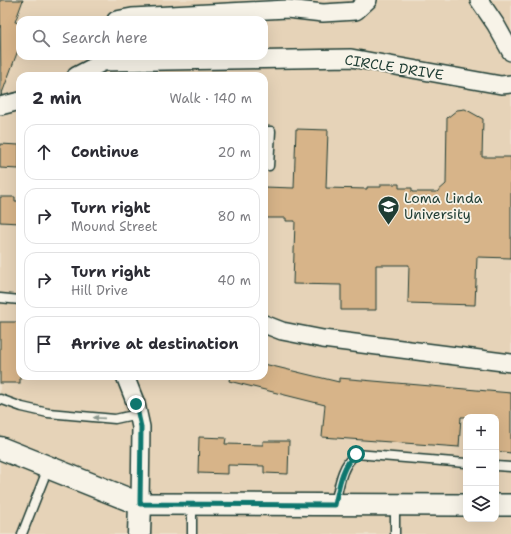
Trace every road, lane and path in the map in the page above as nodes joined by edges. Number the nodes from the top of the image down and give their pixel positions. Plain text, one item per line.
1 (368, 0) edge
2 (479, 0) edge
3 (151, 16) edge
4 (511, 52) edge
5 (268, 59) edge
6 (227, 60) edge
7 (85, 69) edge
8 (511, 84) edge
9 (16, 102) edge
10 (0, 106) edge
11 (268, 131) edge
12 (268, 166) edge
13 (0, 298) edge
14 (16, 300) edge
15 (268, 326) edge
16 (511, 363) edge
17 (126, 380) edge
18 (0, 399) edge
19 (138, 414) junction
20 (0, 448) edge
21 (463, 463) edge
22 (499, 466) edge
23 (511, 467) edge
24 (48, 468) junction
25 (140, 504) junction
26 (192, 504) junction
27 (335, 505) junction
28 (395, 505) junction
29 (463, 505) edge
30 (499, 505) edge
31 (511, 505) edge
32 (22, 534) edge
33 (139, 534) edge
34 (192, 534) edge
35 (395, 534) edge

1 - 3 street
2 - 4 street
5 - 8 street, CIRCLE DRIVE
6 - 7 street, CIRCLE DRIVE
9 - 10 street
11 - 12 lane
13 - 14 lane
15 - 16 street
17 - 19 street
19 -> 18 lane
19 - 25 street
20 - 24 main road
21 - 27 lane
22 - 23 lane
24 - 25 main road
24 - 32 lane
25 - 26 street
25 - 33 main road
26 - 27 street
26 - 34 lane
27 - 28 street
28 - 29 street
28 - 35 lane
30 - 31 street

